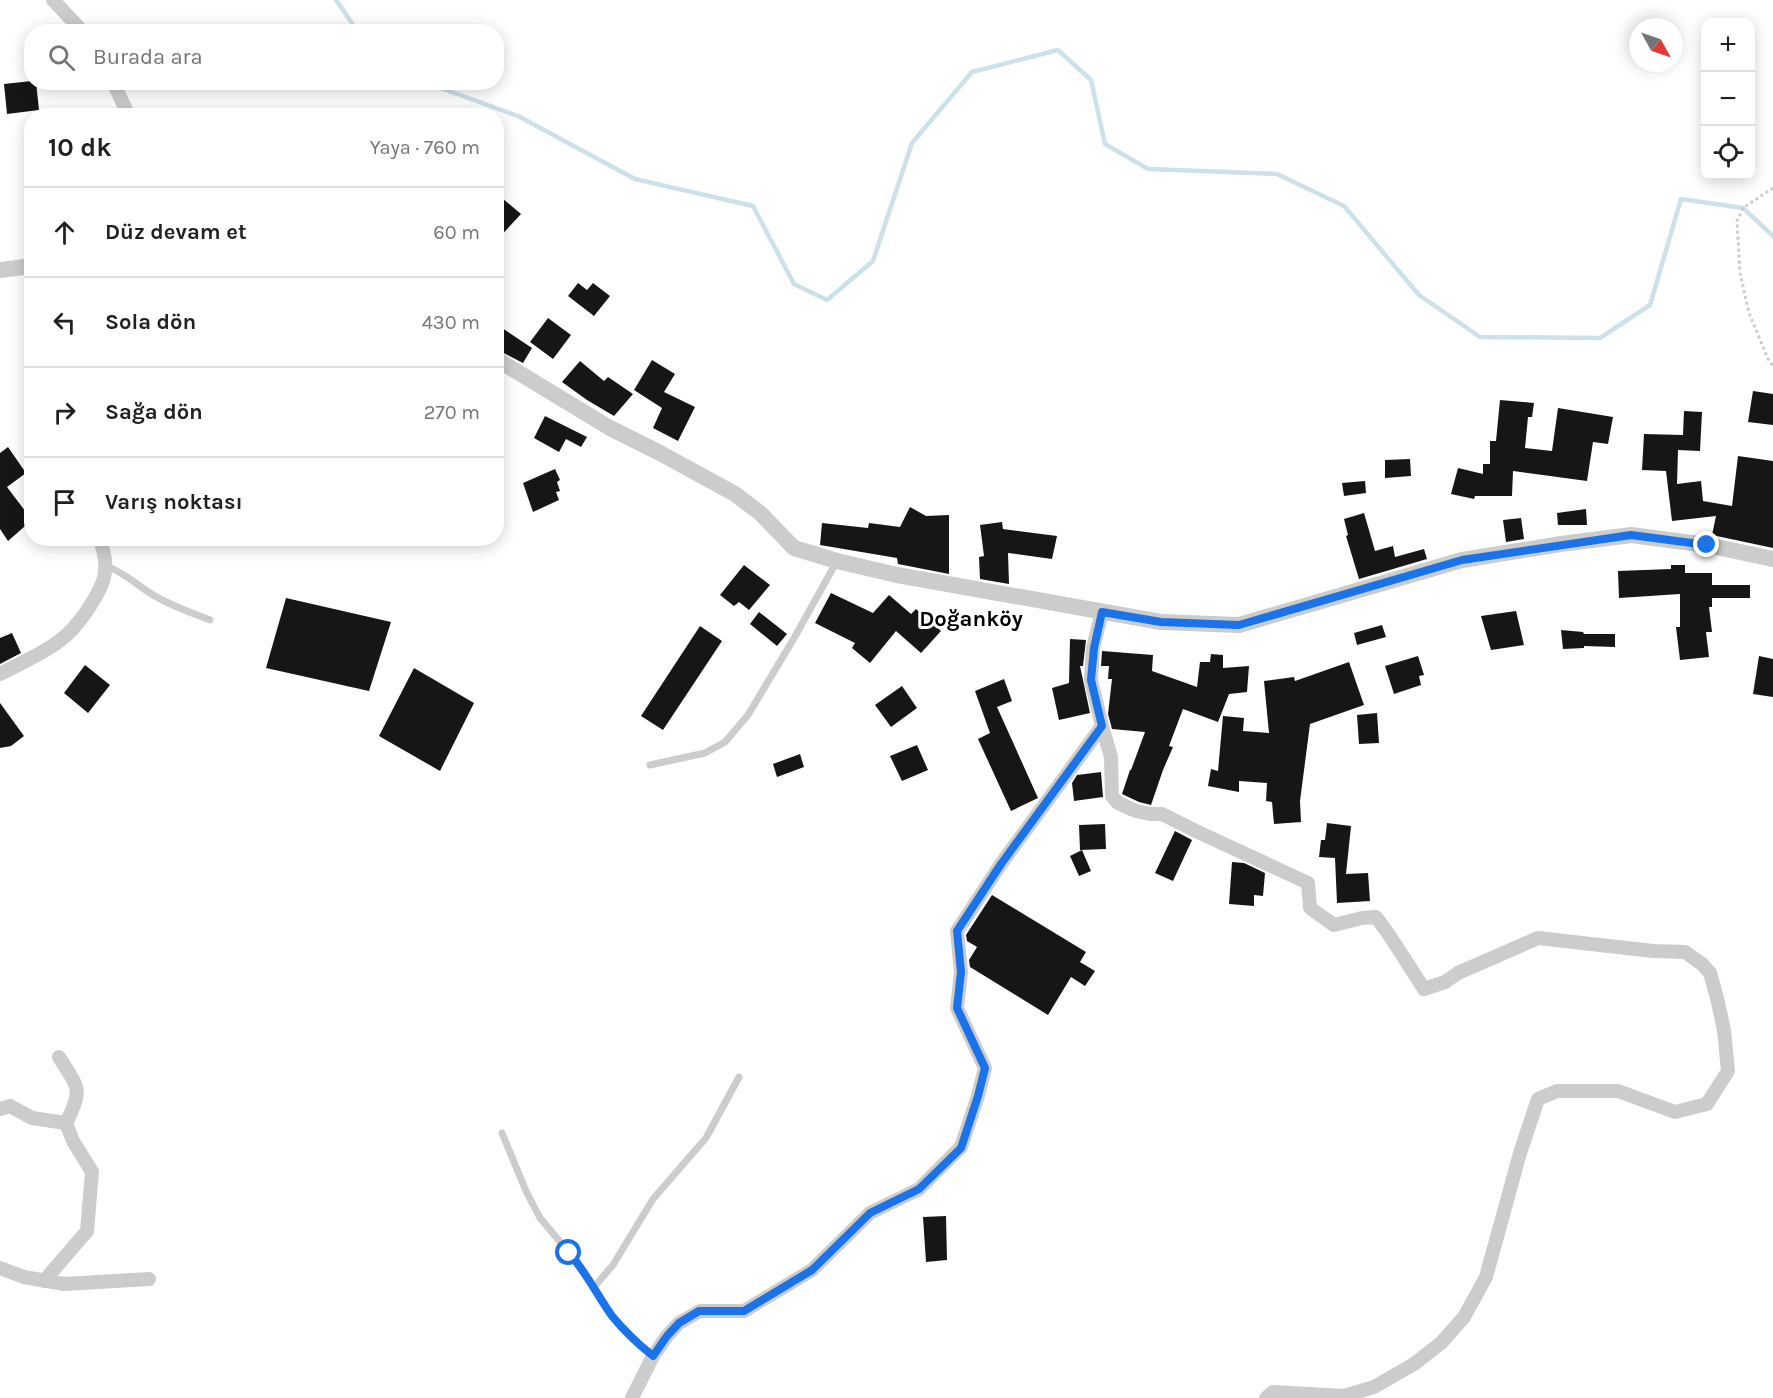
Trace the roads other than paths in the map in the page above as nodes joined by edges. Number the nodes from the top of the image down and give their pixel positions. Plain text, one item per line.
1 (53, 0) edge
2 (75, 24) edge
3 (117, 90) edge
4 (125, 108) edge
5 (24, 267) edge
6 (0, 270) edge
7 (504, 364) edge
8 (102, 546) edge
9 (1773, 559) edge
10 (837, 561) junction
11 (106, 566) junction
12 (1102, 612) junction
13 (210, 620) dead end
14 (0, 674) edge
15 (1102, 726) junction
16 (650, 765) dead end
17 (59, 1057) dead end
18 (739, 1077) dead end
19 (0, 1109) edge
20 (66, 1124) junction
21 (502, 1133) dead end
22 (0, 1268) edge
23 (149, 1279) dead end
24 (44, 1281) junction
25 (594, 1287) junction
26 (653, 1356) junction
27 (633, 1398) edge
28 (1266, 1398) edge

1 - 2 street
3 - 4 street
5 - 6 street
7 - 10 street
8 - 11 street
9 - 12 street
10 - 12 street
10 - 16 lane
11 - 13 lane
11 - 14 street
12 - 15 street
15 - 26 street
15 - 28 street
17 - 20 street
18 - 25 lane
19 - 20 street
20 - 24 street
21 - 25 lane
22 - 24 street
23 - 24 street
25 - 26 lane
26 - 27 street

